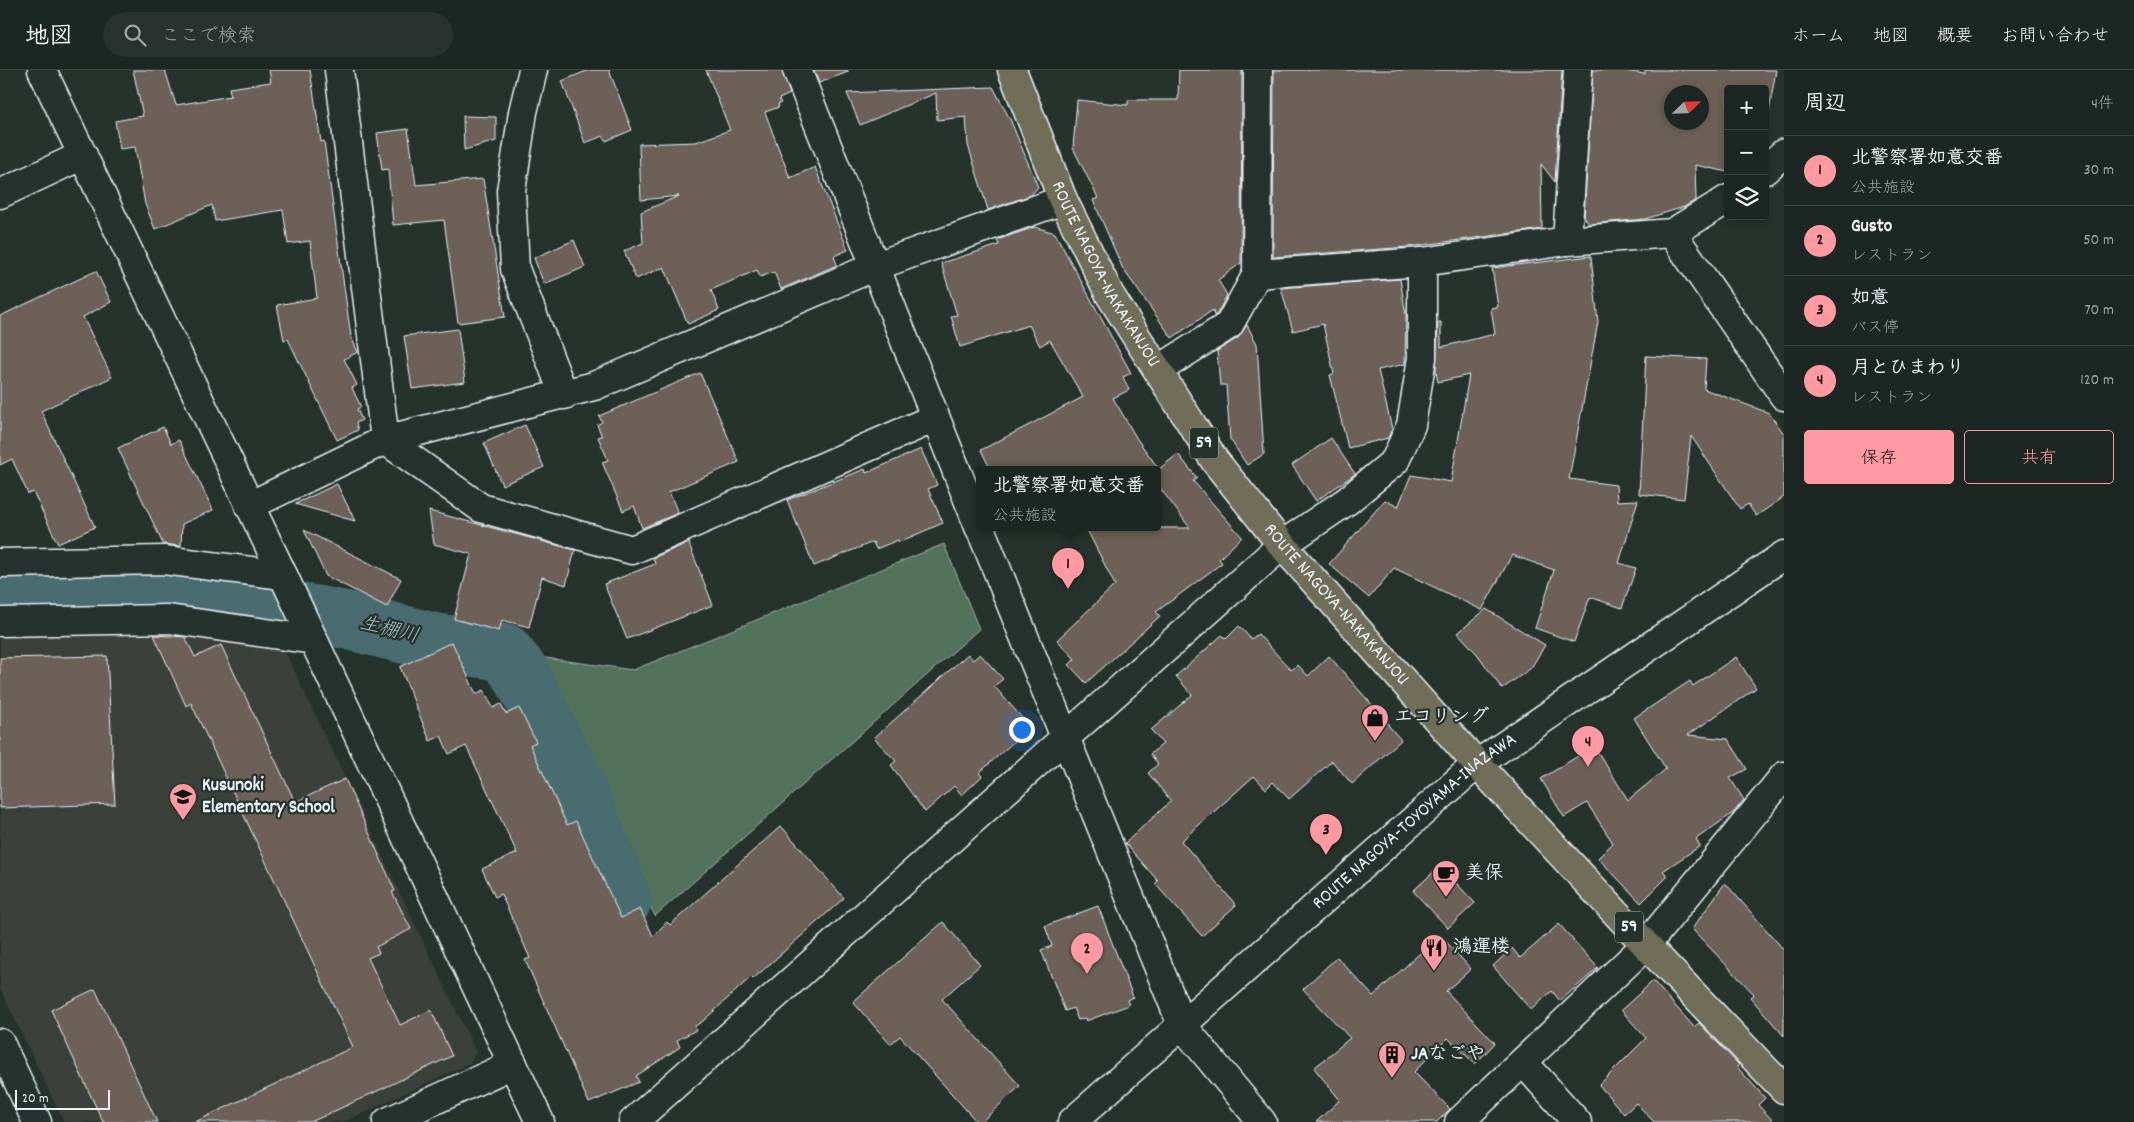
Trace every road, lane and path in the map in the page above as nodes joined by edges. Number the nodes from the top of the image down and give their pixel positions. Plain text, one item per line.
1 (42, 70) edge
2 (339, 70) edge
3 (533, 70) edge
4 (797, 70) edge
5 (1012, 70) edge
6 (1258, 70) edge
7 (1578, 70) edge
8 (1784, 154) edge
9 (83, 156) junction
10 (1769, 167) edge
11 (0, 194) edge
12 (1063, 200) junction
13 (1724, 201) edge
14 (1672, 233) junction
15 (1567, 241) junction
16 (1422, 262) junction
17 (876, 266) junction
18 (1256, 274) junction
19 (1158, 370) junction
20 (564, 395) junction
21 (1784, 396) edge
22 (935, 418) junction
23 (385, 440) junction
24 (249, 506) junction
25 (976, 520) edge
26 (981, 531) edge
27 (1282, 545) junction
28 (1784, 555) edge
29 (1, 560) edge
30 (283, 575) junction
31 (0, 622) edge
32 (314, 640) junction
33 (1065, 739) junction
34 (1477, 764) junction
35 (1784, 776) edge
36 (1646, 945) junction
37 (1182, 1025) junction
38 (0, 1043) edge
39 (1524, 1063) junction
40 (513, 1064) junction
41 (1784, 1089) edge
42 (38, 1122) edge
43 (387, 1122) edge
44 (540, 1122) edge
45 (633, 1122) edge
46 (1072, 1122) edge
47 (1262, 1122) edge
48 (1459, 1122) edge
49 (1577, 1122) edge

1 - 9 street
2 - 23 street
3 - 20 street
4 - 17 street
5 - 12 main road, ROUTE NAGOYA-NAKAKANJOU / 59
6 - 18 street
7 - 15 street
8 - 10 street
9 - 11 street
9 - 24 street
12 - 17 street
12 - 19 main road, ROUTE NAGOYA-NAKAKANJOU / 59
13 - 14 street
14 - 15 street
14 - 21 street
15 - 16 street
16 - 18 street
16 - 27 street
17 - 20 street
17 - 22 street
18 - 19 street
19 - 27 main road, ROUTE NAGOYA-NAKAKANJOU / 59
20 - 23 street
22 - 23 street
22 - 25 street
23 - 24 street
24 - 30 street
26 - 33 street
27 - 33 street
27 - 34 main road, ROUTE NAGOYA-NAKAKANJOU / 59
28 - 34 street, ROUTE NAGOYA-TOYOYAMA-INAZAWA
29 - 30 street
30 - 32 street
31 - 32 street
32 - 40 street
33 - 37 street
33 - 45 street
34 - 36 main road, ROUTE NAGOYA-NAKAKANJOU / 59
34 - 37 street, ROUTE NAGOYA-TOYOYAMA-INAZAWA
35 - 36 street
36 - 39 street
36 - 41 main road, ROUTE NAGOYA-NAKAKANJOU / 59
37 - 46 street, ROUTE NAGOYA-TOYOYAMA-INAZAWA
37 - 47 street
38 - 42 street
39 - 48 street
39 - 49 street
40 - 43 street
40 - 44 street

